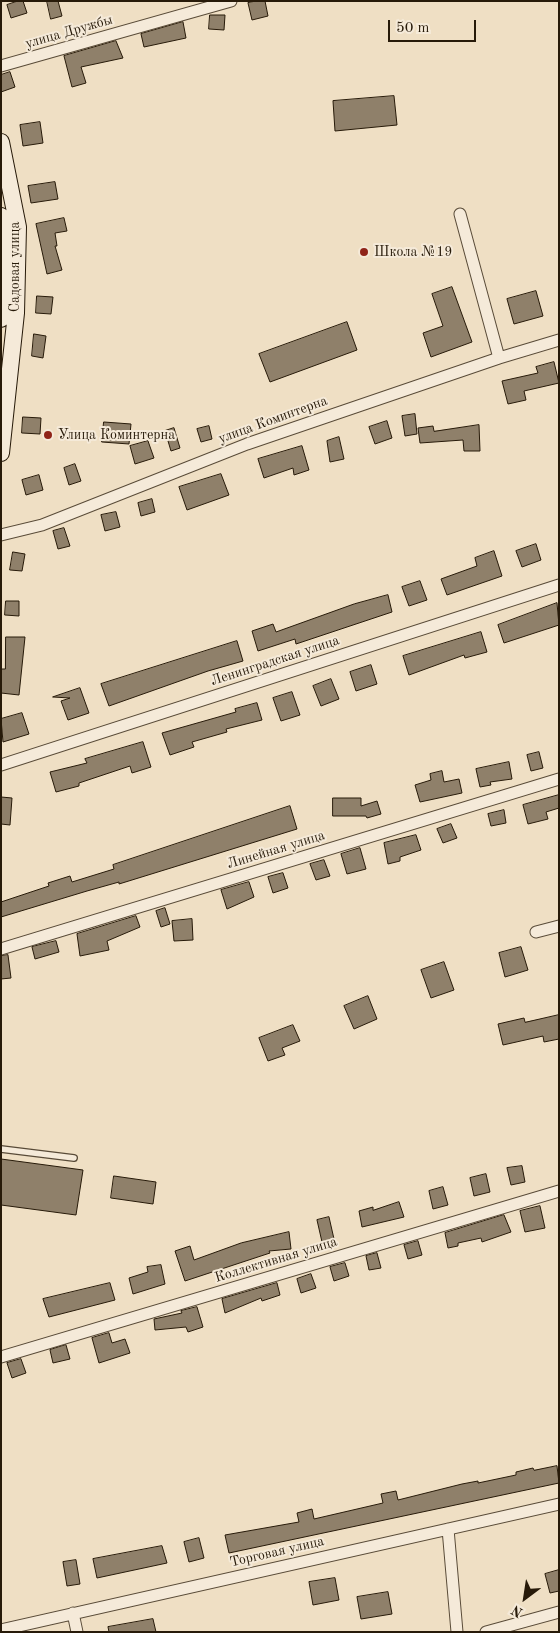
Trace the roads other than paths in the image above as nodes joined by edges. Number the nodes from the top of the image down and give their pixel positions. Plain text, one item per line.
1 (232, 1) edge
2 (1, 66) edge
3 (1, 142) edge
4 (460, 214) dead end
5 (1, 216) edge
6 (1, 319) edge
7 (559, 340) edge
8 (499, 358) junction
9 (1, 453) edge
10 (1, 535) edge
11 (559, 585) edge
12 (1, 765) edge
13 (559, 779) edge
14 (559, 926) edge
15 (536, 932) dead end
16 (1, 949) edge
17 (1, 1148) edge
18 (74, 1158) dead end
19 (559, 1191) edge
20 (1, 1358) edge
21 (559, 1504) edge
22 (448, 1529) junction
23 (559, 1612) edge
24 (73, 1613) junction
25 (1, 1630) edge
26 (77, 1632) edge
27 (457, 1632) edge
28 (486, 1632) edge

1 - 2 street, улица Дружбы
3 - 9 street, Садовая улица
4 - 8 street
5 - 6 street, Садовая улица
7 - 8 street, улица Коминтерна
8 - 10 street, улица Коминтерна
11 - 12 street, Ленинградская улица
13 - 16 street, Линейная улица
14 - 15 street
17 - 18 lane
19 - 20 street, Коллективная улица
21 - 22 street, Торговая улица
22 - 24 street, Торговая улица
22 - 27 street
23 - 28 street
24 - 25 street, Торговая улица
24 - 26 street

